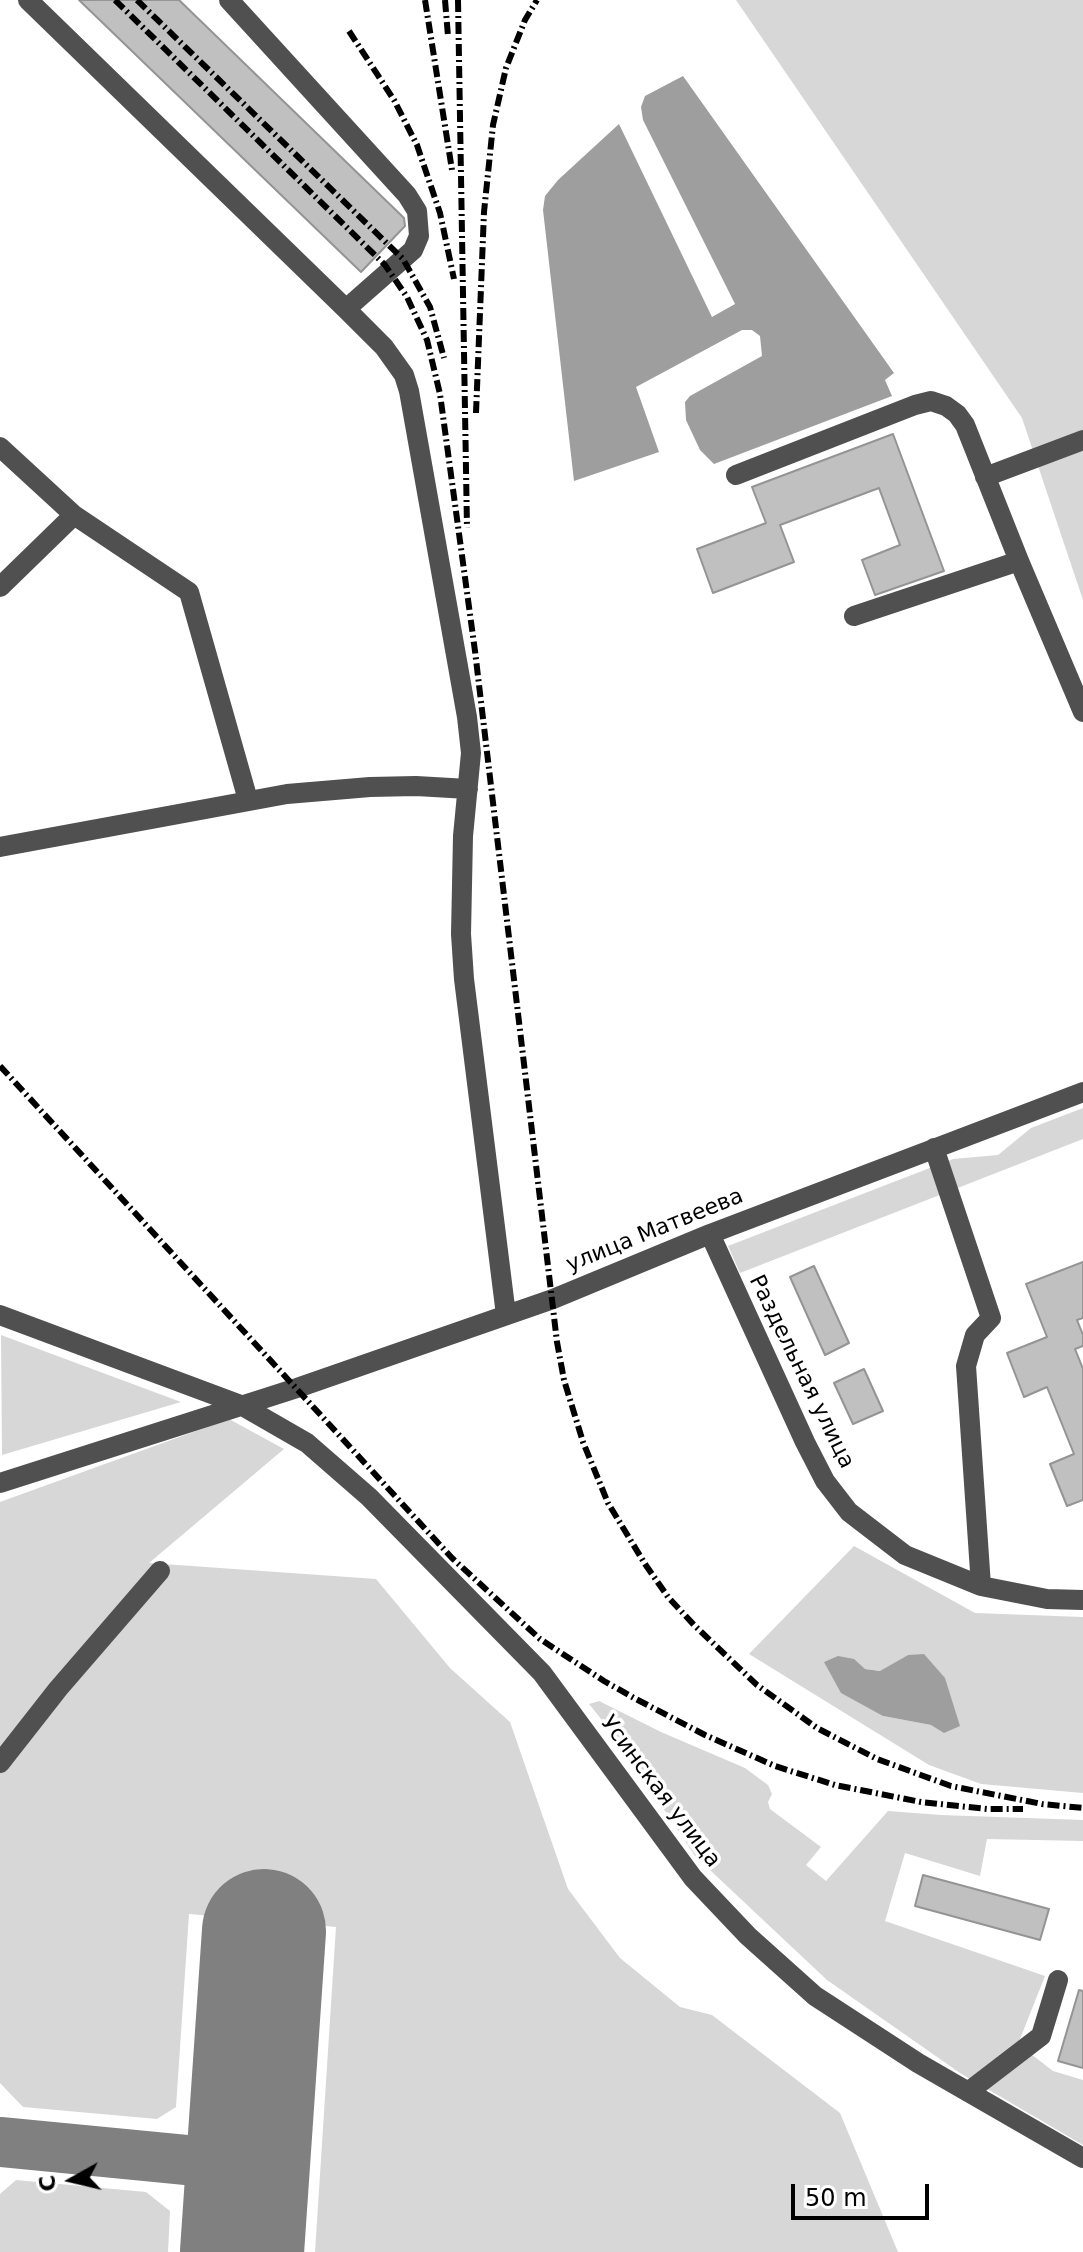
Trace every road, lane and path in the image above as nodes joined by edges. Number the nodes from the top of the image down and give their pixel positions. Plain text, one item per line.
1 (28, 0) edge
2 (229, 0) edge
3 (346, 309) junction
4 (1083, 440) edge
5 (0, 447) edge
6 (736, 475) dead end
7 (985, 477) junction
8 (74, 515) junction
9 (1019, 561) junction
10 (0, 587) edge
11 (854, 616) dead end
12 (1083, 712) edge
13 (468, 789) junction
14 (248, 800) junction
15 (0, 847) edge
16 (1083, 1092) edge
17 (934, 1148) junction
18 (710, 1234) junction
19 (0, 1315) edge
20 (506, 1315) junction
21 (241, 1405) junction
22 (0, 1483) edge
23 (160, 1571) dead end
24 (981, 1586) junction
25 (1083, 1600) edge
26 (0, 1763) edge
27 (1058, 1980) dead end
28 (968, 2092) junction
29 (1083, 2158) edge

1 - 3 street
2 - 3 street
3 - 13 street
4 - 7 street
5 - 8 street
6 - 7 street
7 - 9 street
8 - 10 street
8 - 14 street
9 - 11 street
9 - 12 street
13 - 14 street
13 - 20 street
14 - 15 street
16 - 17 street, улица Матвеева
17 - 18 street, улица Матвеева
17 - 24 street
18 - 20 street, улица Матвеева
18 - 24 street, Раздельная улица
19 - 21 street, Усинская улица
20 - 21 street, улица Матвеева
21 - 22 street, улица Матвеева
21 - 28 street, Усинская улица
23 - 26 street
24 - 25 street, Раздельная улица
27 - 28 street
28 - 29 street, Усинская улица

